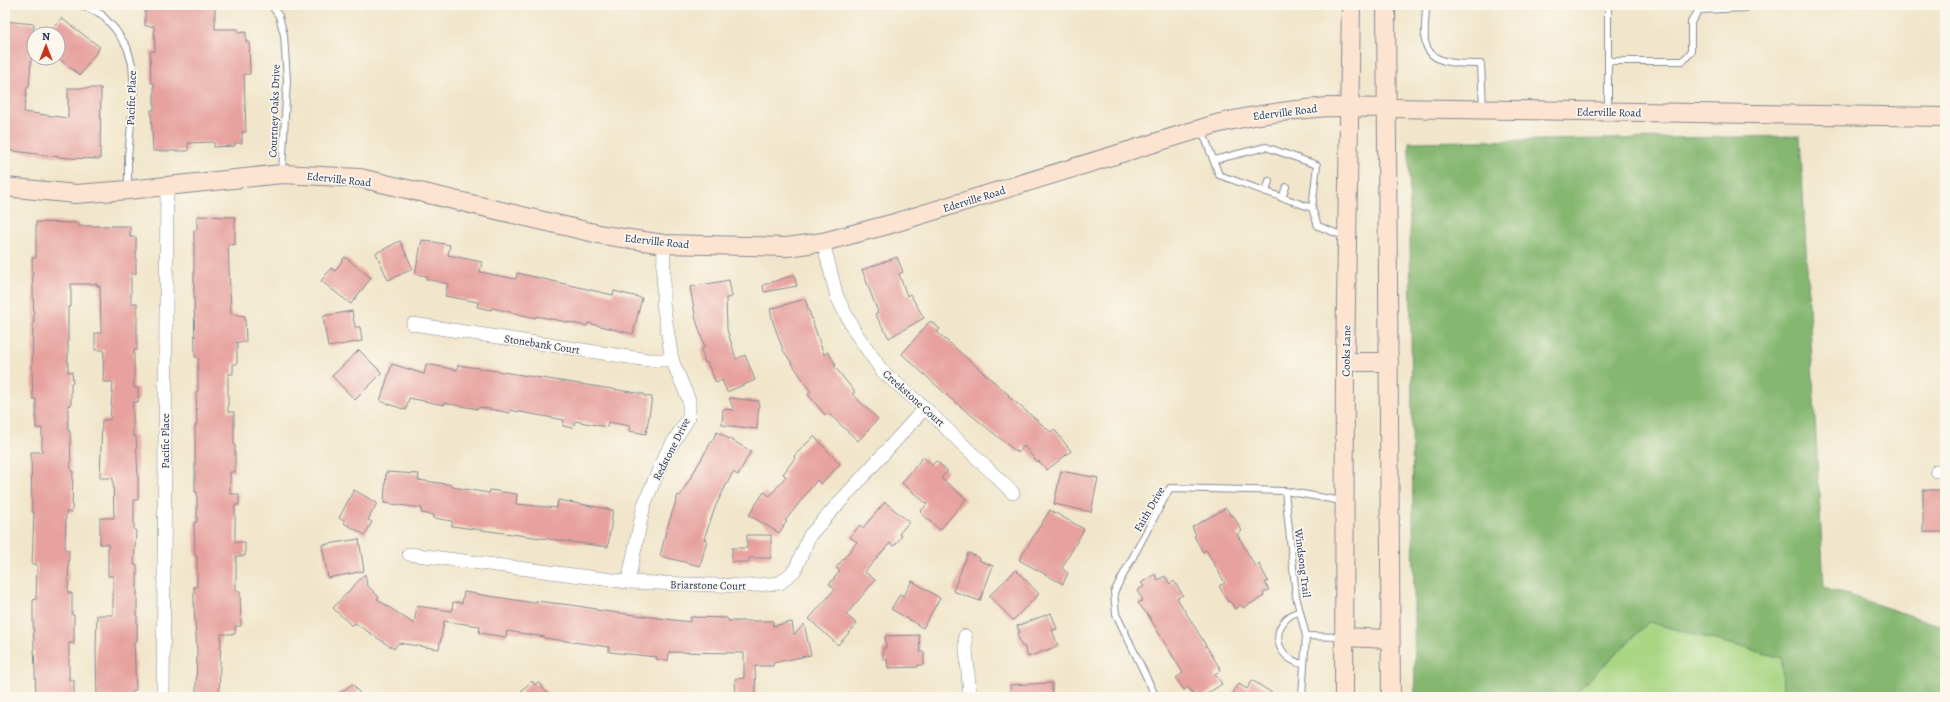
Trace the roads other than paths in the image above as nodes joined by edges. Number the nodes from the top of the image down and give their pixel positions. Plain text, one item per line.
1 (82, 5) edge
2 (271, 5) edge
3 (1351, 5) edge
4 (1386, 5) edge
5 (1426, 5) edge
6 (1608, 5) edge
7 (1748, 5) edge
8 (1608, 61) junction
9 (1350, 108) junction
10 (1386, 108) junction
11 (1483, 110) junction
12 (1608, 112) junction
13 (1945, 117) edge
14 (1201, 128) junction
15 (1214, 160) junction
16 (282, 174) junction
17 (1270, 180) dead end
18 (167, 185) junction
19 (5, 187) edge
20 (1286, 187) dead end
21 (128, 190) junction
22 (1266, 192) junction
23 (1282, 198) junction
24 (1312, 208) junction
25 (1348, 238) junction
26 (823, 242) junction
27 (664, 244) junction
28 (413, 324) dead end
29 (672, 360) junction
30 (1345, 362) junction
31 (1388, 362) junction
32 (925, 408) junction
33 (1285, 491) junction
34 (1013, 493) dead end
35 (1346, 502) junction
36 (408, 554) dead end
37 (628, 582) junction
38 (1300, 611) junction
39 (965, 636) dead end
40 (1306, 636) junction
41 (1344, 637) junction
42 (1390, 639) junction
43 (1303, 664) junction
44 (163, 697) edge
45 (970, 697) edge
46 (1156, 697) edge
47 (1302, 697) edge
48 (1344, 697) edge
49 (1391, 697) edge

1 - 21 lane, Pacific Place
2 - 16 lane, Courtney Oaks Drive
3 - 9 street, Cooks Lane
4 - 10 street
5 - 11 lane
6 - 8 lane
7 - 8 lane
8 - 12 lane
9 - 10 street, Ederville Road
9 - 14 street, Ederville Road
9 - 25 street, Cooks Lane
10 - 11 street, Ederville Road
10 - 31 street
11 - 12 street, Ederville Road
12 - 13 street, Ederville Road
14 - 15 lane
14 - 26 street, Ederville Road
15 - 22 lane
15 - 24 lane
16 - 18 street, Ederville Road
16 - 27 street, Ederville Road
17 - 22 lane
18 - 21 street, Ederville Road
18 - 44 street, Pacific Place
19 - 21 street, Ederville Road
20 - 23 lane
22 - 23 lane
23 - 24 lane
24 - 25 lane
25 - 30 street, Cooks Lane
26 - 27 street, Ederville Road
26 - 32 street, Creekstone Court
27 - 29 street, Redstone Drive
28 - 29 street, Stonebank Court
29 - 37 street, Redstone Drive
30 - 31 street
30 - 35 street, Cooks Lane
31 - 42 street
32 - 34 street, Creekstone Court
32 - 37 street, Briarstone Court
33 - 35 lane, Faith Drive
33 - 38 lane, Windsong Trail
33 - 46 lane, Faith Drive
35 - 41 street, Cooks Lane
36 - 37 street, Briarstone Court
38 - 40 lane, Windsong Trail
38 - 43 lane
39 - 45 street
40 - 41 lane
40 - 43 lane, Windsong Trail
41 - 42 street
41 - 48 street, Cooks Lane
42 - 49 street
43 - 47 lane, Windsong Trail

